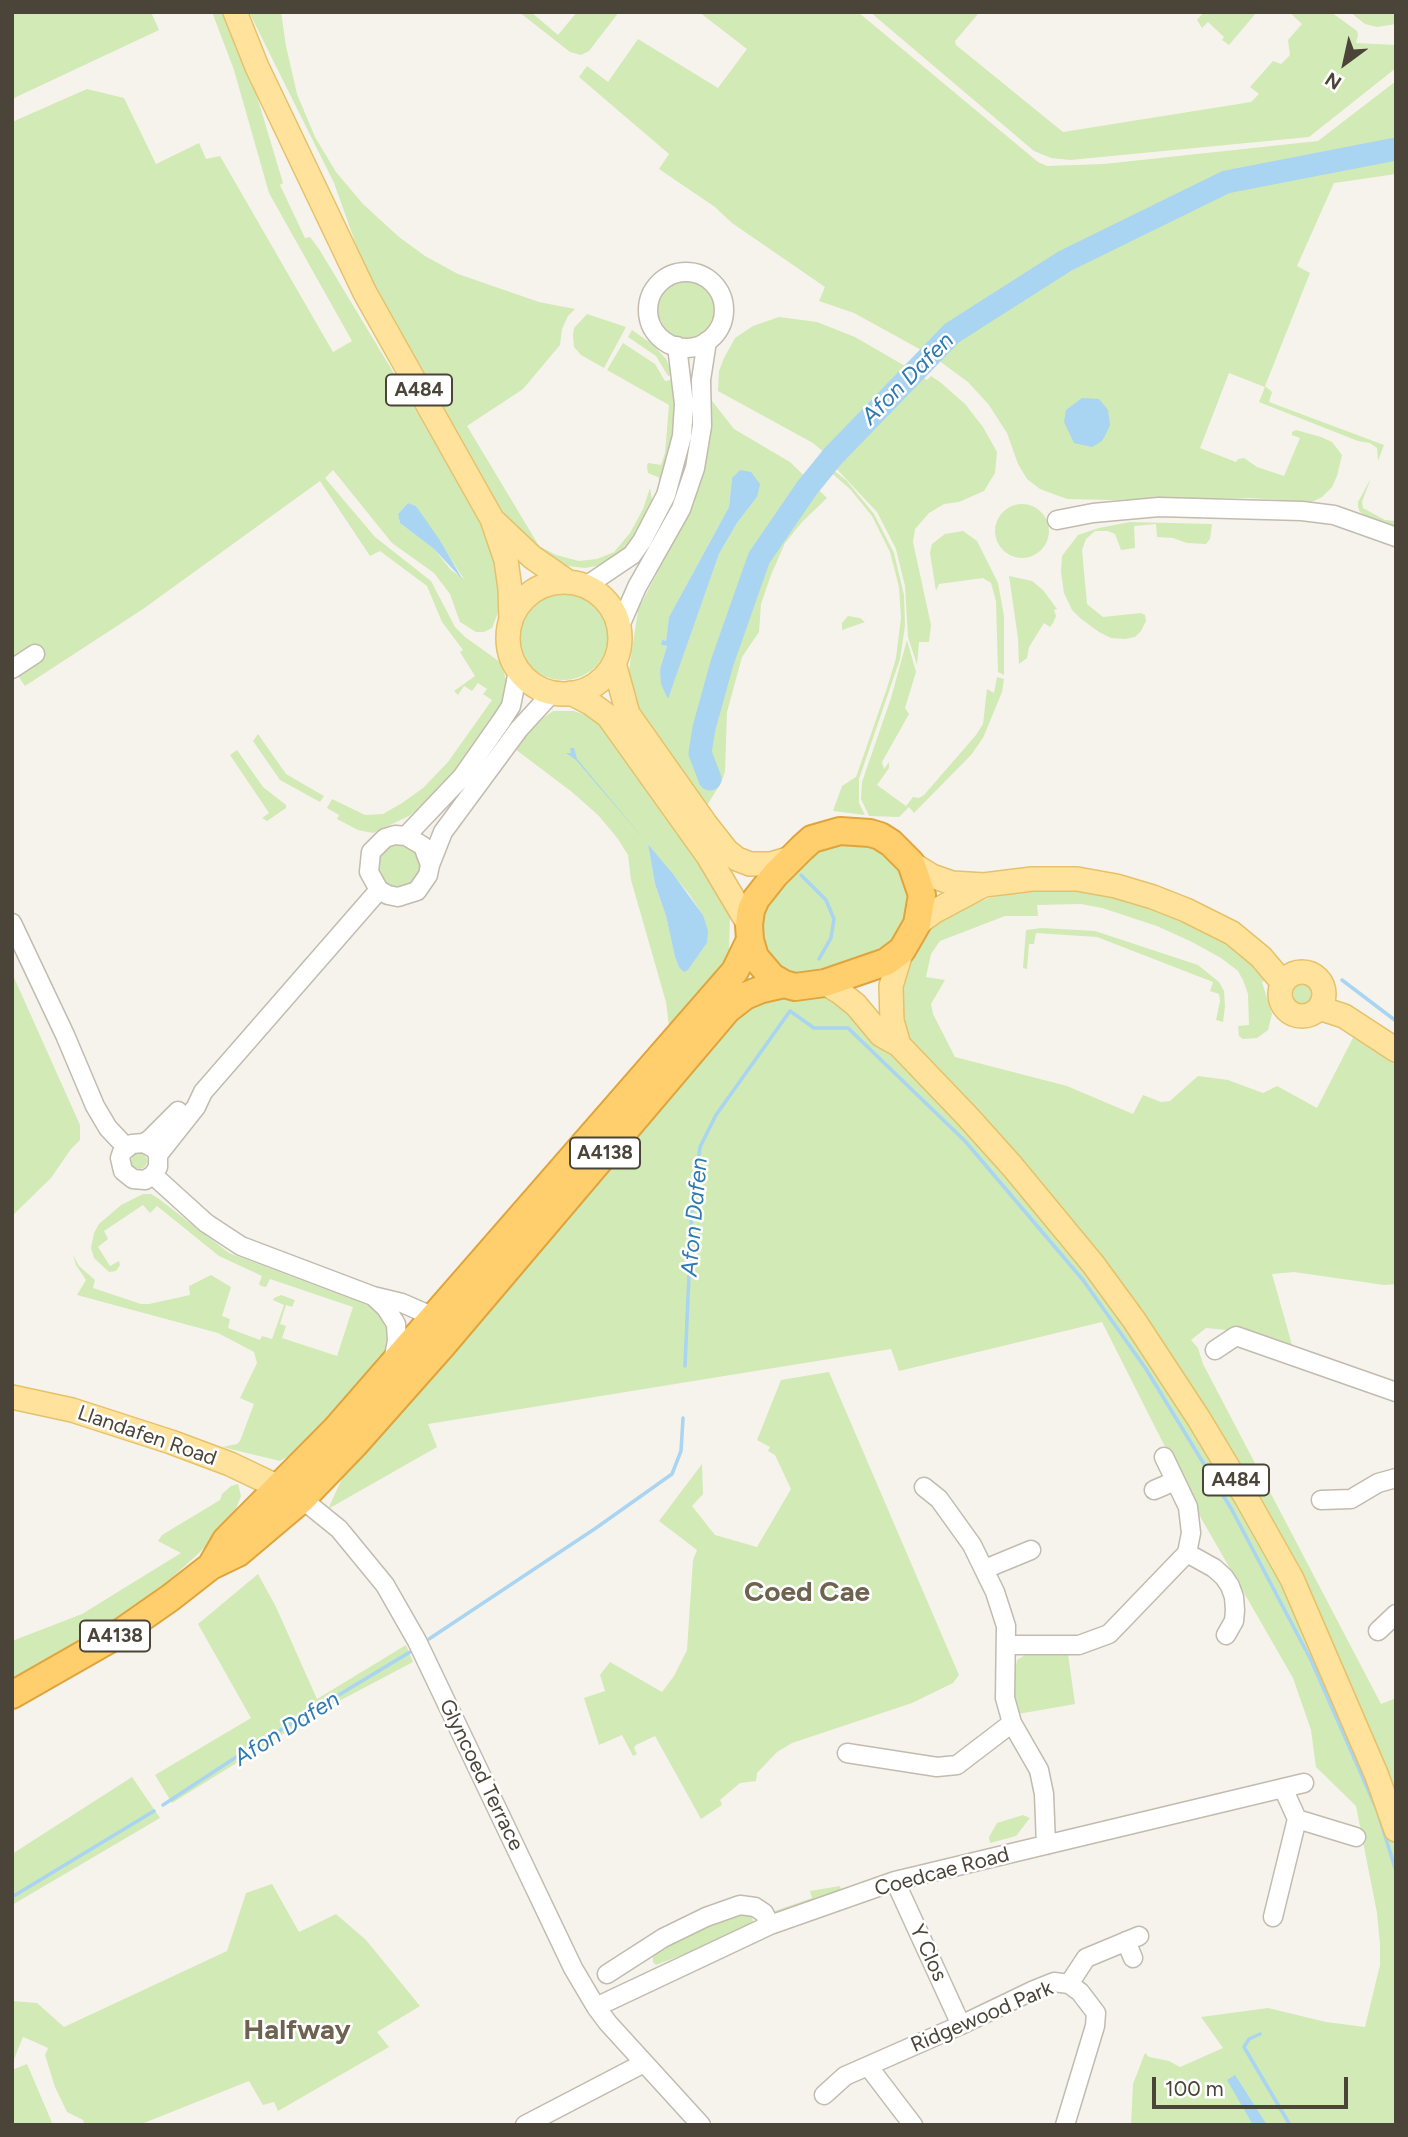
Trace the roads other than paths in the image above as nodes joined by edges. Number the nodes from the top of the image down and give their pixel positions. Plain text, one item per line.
1 (234, 12) edge
2 (708, 341) junction
3 (677, 346) junction
4 (492, 519) junction
5 (1057, 520) dead end
6 (1396, 537) edge
7 (577, 584) junction
8 (510, 621) junction
9 (619, 628) junction
10 (35, 654) dead end
11 (614, 663) junction
12 (12, 669) edge
13 (518, 671) junction
14 (561, 693) junction
15 (406, 836) junction
16 (790, 858) junction
17 (911, 863) junction
18 (430, 865) junction
19 (984, 885) junction
20 (379, 890) junction
21 (12, 923) edge
22 (917, 924) junction
23 (749, 932) junction
24 (902, 950) junction
25 (1283, 982) junction
26 (825, 983) junction
27 (784, 984) junction
28 (1320, 1008) junction
29 (898, 1045) junction
30 (1396, 1050) edge
31 (126, 1147) junction
32 (151, 1149) junction
33 (153, 1175) junction
34 (373, 1296) junction
35 (434, 1317) junction
36 (442, 1346) junction
37 (1215, 1350) dead end
38 (393, 1364) junction
39 (1396, 1392) edge
40 (12, 1397) edge
41 (1164, 1457) dead end
42 (1396, 1478) edge
43 (1175, 1481) junction
44 (278, 1486) junction
45 (924, 1487) dead end
46 (1154, 1490) dead end
47 (302, 1499) junction
48 (1321, 1500) dead end
49 (1031, 1550) dead end
50 (1187, 1553) junction
51 (211, 1566) junction
52 (985, 1569) junction
53 (1396, 1614) edge
54 (1235, 1627) dead end
55 (1378, 1630) dead end
56 (1007, 1645) junction
57 (12, 1695) edge
58 (1012, 1723) junction
59 (846, 1753) dead end
60 (1304, 1783) dead end
61 (1283, 1788) junction
62 (1297, 1819) junction
63 (1396, 1830) edge
64 (1356, 1838) dead end
65 (1046, 1845) junction
66 (895, 1881) junction
67 (1273, 1917) dead end
68 (771, 1925) junction
69 (1133, 1958) dead end
70 (607, 1974) dead end
71 (1069, 1984) junction
72 (596, 2007) junction
73 (961, 2025) junction
74 (644, 2063) junction
75 (868, 2066) junction
76 (824, 2095) dead end
77 (525, 2125) edge
78 (701, 2125) edge
79 (913, 2125) edge
80 (1065, 2125) edge

1 - 4 main road, A484
2 - 3 street
2 - 3 street
2 - 9 street
3 - 7 street
4 - 7 main road, A484
4 - 8 main road, A484
5 - 6 street
7 - 8 main road
7 - 9 main road
8 - 13 main road
9 - 11 main road
10 - 12 street
11 - 14 main road
11 - 16 main road
13 - 14 main road
13 - 15 street
14 - 18 street
14 - 23 main road
15 - 18 street
15 - 20 street
16 - 17 highway
16 - 23 highway
17 - 19 main road
17 - 22 highway
18 - 20 street
19 - 22 main road
19 - 25 main road
20 - 32 street
21 - 31 street
22 - 24 highway
23 - 27 highway
23 - 35 highway, A4138
24 - 26 highway
24 - 29 main road
25 - 28 main road
25 - 28 main road
26 - 27 highway
26 - 29 main road, A484
27 - 36 highway, A4138
28 - 30 main road
29 - 63 main road, A484
31 - 32 street
31 - 33 street
32 - 33 street
33 - 34 street
34 - 35 street
34 - 38 street
35 - 36 street
35 - 38 highway, A4138
36 - 47 highway, A4138
37 - 39 street
38 - 44 highway, A4138
40 - 44 main road, Llandafen Road
41 - 43 street
42 - 48 street
43 - 46 street
43 - 50 street
44 - 47 main road, Llandafen Road
44 - 51 highway, A4138
45 - 52 street
47 - 51 highway, A4138
47 - 72 street, Glyncoed Terrace
49 - 52 street
50 - 54 street
50 - 56 street
51 - 57 highway, A4138
52 - 56 street
53 - 55 street
56 - 58 street
58 - 59 street
58 - 65 street
60 - 61 street, Coedcae Road
61 - 62 street
61 - 65 street, Coedcae Road
62 - 64 street
62 - 67 street
65 - 66 street, Coedcae Road
66 - 68 street, Coedcae Road
66 - 73 street, Y Clos
68 - 70 street
68 - 72 street, Coedcae Road
69 - 71 street
71 - 73 street, Ridgewood Park
71 - 80 street, Ridgewood Park
72 - 74 street, Glyncoed Terrace
73 - 75 street, Ridgewood Park
74 - 77 street
74 - 78 street, Glyncoed Terrace
75 - 76 street, Ridgewood Park
75 - 79 street

